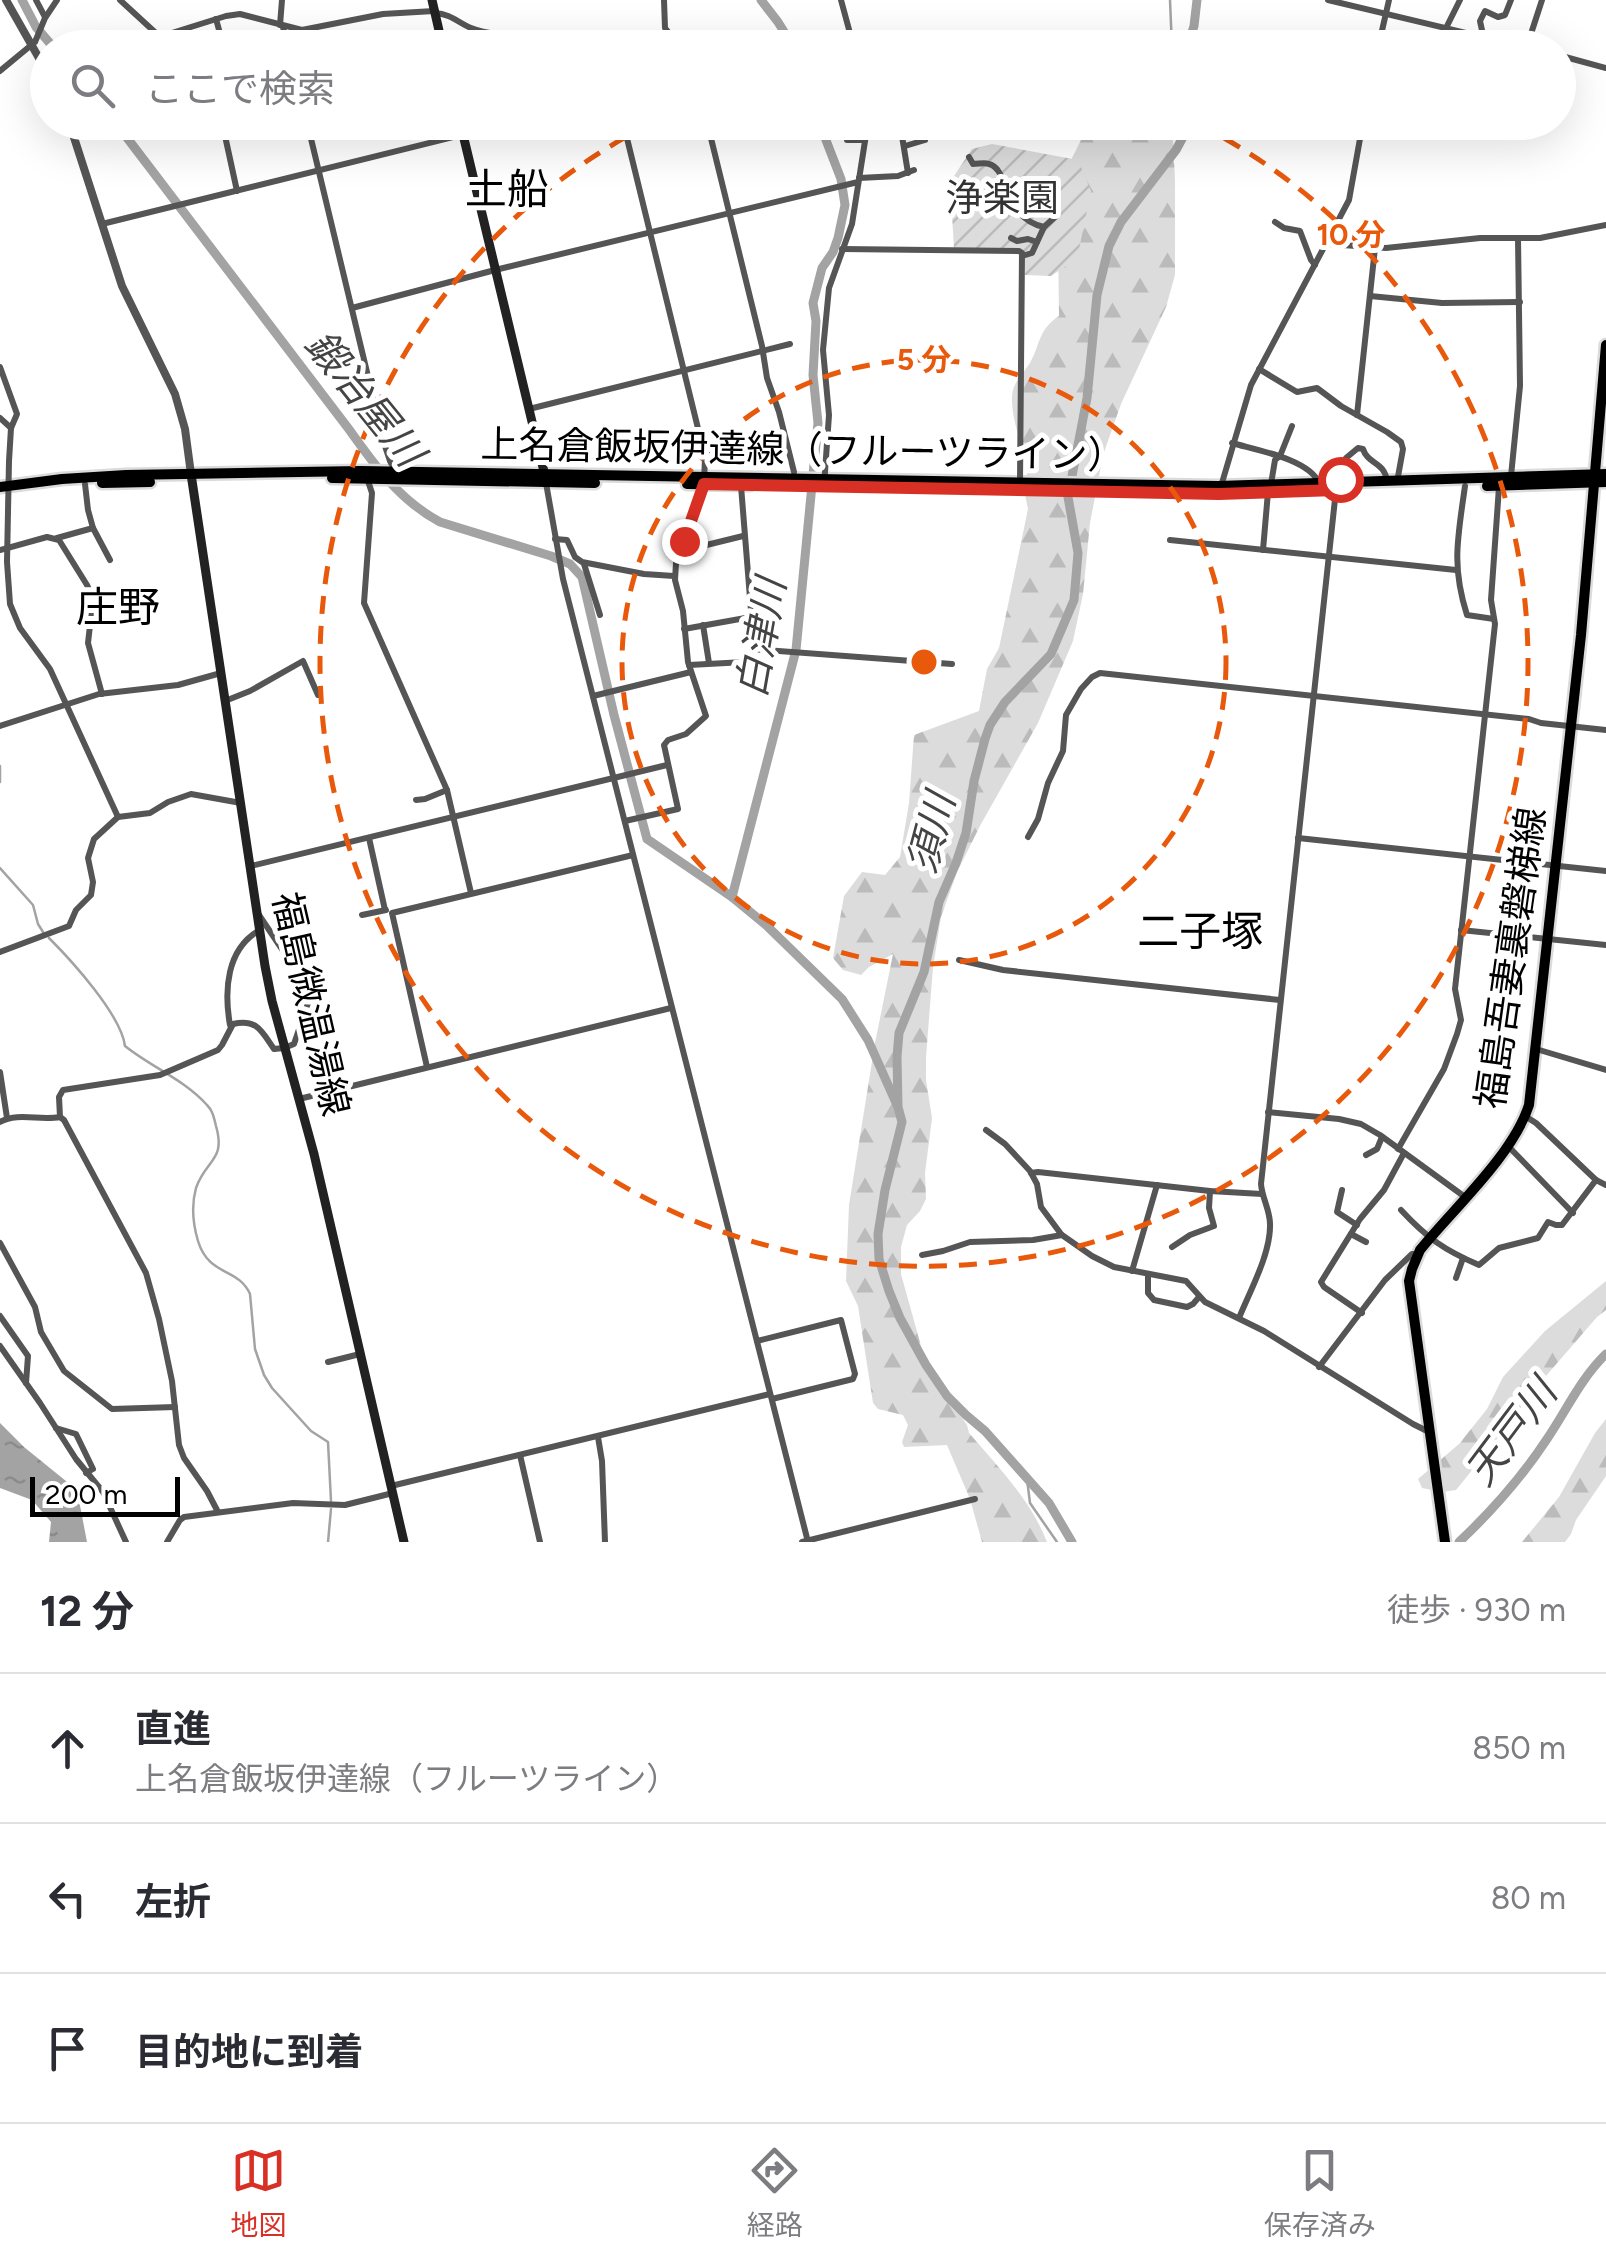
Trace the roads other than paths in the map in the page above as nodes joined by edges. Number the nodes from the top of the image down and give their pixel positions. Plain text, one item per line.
1 (6, 0) edge
2 (36, 0) edge
3 (57, 0) edge
4 (120, 0) edge
5 (282, 0) edge
6 (432, 0) edge
7 (664, 0) edge
8 (841, 0) edge
9 (1328, 0) edge
10 (1388, 0) edge
11 (1460, 0) edge
12 (1511, 0) edge
13 (1542, 0) edge
14 (435, 12) junction
15 (1386, 12) junction
16 (216, 19) junction
17 (44, 21) junction
18 (282, 25) junction
19 (1447, 26) junction
20 (40, 30) edge
21 (152, 30) edge
22 (181, 30) edge
23 (219, 30) edge
24 (283, 30) edge
25 (439, 30) edge
26 (479, 30) edge
27 (667, 30) edge
28 (849, 30) edge
29 (1382, 30) edge
30 (1463, 30) edge
31 (1482, 30) edge
32 (1533, 30) edge
33 (30, 37) edge
34 (30, 46) edge
35 (1576, 60) edge
36 (1606, 68) edge
37 (0, 71) edge
38 (76, 140) edge
39 (225, 140) edge
40 (310, 140) edge
41 (440, 140) edge
42 (464, 140) edge
43 (627, 140) edge
44 (711, 140) edge
45 (866, 140) edge
46 (904, 140) edge
47 (926, 140) dead end
48 (1360, 140) edge
49 (905, 146) junction
50 (968, 158) dead end
51 (318, 172) junction
52 (858, 180) junction
53 (237, 191) junction
54 (729, 214) junction
55 (1056, 216) dead end
56 (1275, 222) dead end
57 (102, 224) junction
58 (1606, 225) edge
59 (1044, 227) junction
60 (649, 232) junction
61 (1011, 238) dead end
62 (1518, 238) junction
63 (1037, 242) junction
64 (1327, 244) junction
65 (1375, 248) junction
66 (842, 249) junction
67 (1022, 256) junction
68 (1316, 265) junction
69 (496, 270) junction
70 (1370, 296) junction
71 (1520, 302) junction
72 (352, 308) junction
73 (790, 344) dead end
74 (1606, 345) edge
75 (762, 351) junction
76 (0, 367) edge
77 (1260, 369) junction
78 (683, 370) junction
79 (528, 409) junction
80 (1358, 415) junction
81 (0, 418) edge
82 (1292, 426) dead end
83 (11, 428) junction
84 (1232, 443) junction
85 (1278, 458) junction
86 (368, 475) junction
87 (396, 476) junction
88 (192, 477) junction
89 (795, 478) junction
90 (1510, 478) junction
91 (1600, 478) edge
92 (546, 479) junction
93 (704, 481) junction
94 (822, 482) junction
95 (1392, 482) junction
96 (1020, 483) junction
97 (86, 484) junction
98 (1319, 484) junction
99 (741, 485) junction
100 (1464, 486) junction
101 (1500, 486) junction
102 (1052, 487) junction
103 (1337, 487) junction
104 (1269, 489) junction
105 (5, 490) edge
106 (1220, 490) junction
107 (93, 528) junction
108 (744, 536) junction
109 (57, 538) junction
110 (555, 539) junction
111 (1170, 540) dead end
112 (4, 550) edge
113 (1263, 550) junction
114 (680, 551) junction
115 (1328, 557) junction
116 (110, 560) dead end
117 (584, 562) junction
118 (1456, 570) junction
119 (675, 576) junction
120 (600, 615) dead end
121 (751, 617) junction
122 (1495, 620) junction
123 (703, 626) junction
124 (684, 628) junction
125 (752, 649) junction
126 (709, 663) junction
127 (952, 664) dead end
128 (690, 668) junction
129 (221, 673) junction
130 (102, 694) junction
131 (318, 695) dead end
132 (593, 696) junction
133 (1314, 696) junction
134 (225, 700) junction
135 (66, 706) junction
136 (1485, 714) junction
137 (0, 726) edge
138 (1572, 726) junction
139 (1606, 730) edge
140 (667, 765) junction
141 (614, 778) junction
142 (446, 790) junction
143 (416, 800) dead end
144 (240, 804) junction
145 (453, 817) junction
146 (118, 818) junction
147 (626, 821) junction
148 (1028, 837) dead end
149 (369, 838) junction
150 (1298, 838) junction
151 (634, 855) junction
152 (1470, 857) junction
153 (250, 866) junction
154 (1556, 866) junction
155 (1606, 871) edge
156 (471, 893) junction
157 (389, 912) junction
158 (362, 914) dead end
159 (1461, 930) junction
160 (265, 932) junction
161 (1548, 939) junction
162 (1606, 945) edge
163 (0, 952) edge
164 (959, 960) dead end
165 (1280, 1000) junction
166 (672, 1008) junction
167 (230, 1026) junction
168 (284, 1048) junction
169 (1536, 1049) junction
170 (428, 1067) junction
171 (1606, 1070) edge
172 (0, 1072) edge
173 (299, 1098) junction
174 (1268, 1112) junction
175 (1525, 1116) junction
176 (60, 1117) junction
177 (4, 1120) edge
178 (986, 1130) dead end
179 (1382, 1136) junction
180 (1508, 1146) junction
181 (1401, 1151) junction
182 (1366, 1154) dead end
183 (1031, 1174) junction
184 (1596, 1180) junction
185 (1157, 1185) junction
186 (1606, 1185) edge
187 (1342, 1190) dead end
188 (1210, 1191) junction
189 (1262, 1194) junction
190 (1465, 1197) junction
191 (1401, 1210) dead end
192 (1573, 1213) junction
193 (1357, 1225) junction
194 (1351, 1234) junction
195 (1061, 1235) junction
196 (1430, 1238) junction
197 (1366, 1242) dead end
198 (0, 1243) edge
199 (1172, 1246) dead end
200 (1466, 1246) dead end
201 (1418, 1254) junction
202 (922, 1255) dead end
203 (1460, 1257) junction
204 (1132, 1271) junction
205 (1148, 1274) junction
206 (1456, 1278) dead end
207 (1199, 1297) junction
208 (1362, 1313) junction
209 (0, 1316) edge
210 (1239, 1318) junction
211 (757, 1341) junction
212 (0, 1346) edge
213 (360, 1354) junction
214 (328, 1362) dead end
215 (1319, 1368) junction
216 (26, 1384) junction
217 (771, 1397) junction
218 (176, 1407) junction
219 (56, 1428) junction
220 (1429, 1432) junction
221 (598, 1436) junction
222 (520, 1455) junction
223 (86, 1472) junction
224 (392, 1490) junction
225 (976, 1499) dead end
226 (218, 1512) junction
227 (126, 1542) edge
228 (167, 1542) edge
229 (404, 1542) edge
230 (540, 1542) edge
231 (605, 1542) edge
232 (806, 1542) edge
233 (1445, 1542) edge

1 - 33 street
2 - 17 street
3 - 17 street
4 - 21 street
5 - 18 street
6 - 14 main road
7 - 27 street
8 - 28 street
9 - 15 street
10 - 15 street
11 - 19 street
12 - 31 street
13 - 32 street
14 - 18 street
14 - 25 main road
14 - 26 street
15 - 19 street
15 - 29 street
16 - 18 street
16 - 22 street
16 - 23 street
17 - 20 street
18 - 24 street
19 - 30 street
34 - 37 street
35 - 36 street
38 - 57 street
39 - 53 street
40 - 51 street
41 - 51 street
42 - 69 main road
43 - 60 street
44 - 54 street
45 - 52 street
46 - 49 street
47 - 49 street
48 - 64 street
49 - 52 street
50 - 59 street
51 - 53 street
51 - 72 street
52 - 54 street
52 - 66 street
53 - 57 street
54 - 60 street
54 - 75 street
55 - 59 street
56 - 68 street
57 - 88 street
58 - 62 street
59 - 63 street
60 - 69 street
60 - 78 street
61 - 63 street
62 - 65 street
62 - 71 street
63 - 67 street
64 - 65 street
64 - 68 street
65 - 70 street
66 - 67 street
66 - 94 street
67 - 96 street
68 - 77 street
69 - 72 street
69 - 79 main road
70 - 71 street
70 - 80 street
71 - 90 street
72 - 87 street
73 - 75 street
74 - 91 main road, 福島吾妻裏磐梯線
75 - 78 street
75 - 89 street
76 - 83 street
77 - 80 street
77 - 84 street
78 - 79 street
78 - 93 street
79 - 92 main road
80 - 95 street
81 - 83 street
82 - 85 street
83 - 105 street
84 - 85 street
84 - 106 street
85 - 98 street
85 - 104 street
86 - 87 main road, 上名倉飯坂伊達線（フルーツライン）
86 - 88 main road, 上名倉飯坂伊達線（フルーツライン）
86 - 142 street
87 - 92 main road, 上名倉飯坂伊達線（フルーツライン）
88 - 97 main road, 上名倉飯坂伊達線（フルーツライン）
88 - 105 main road, 上名倉飯坂伊達線（フルーツライン）
88 - 129 main road, 福島微温湯線
89 - 93 main road, 上名倉飯坂伊達線（フルーツライン）
89 - 94 main road, 上名倉飯坂伊達線（フルーツライン）
89 - 99 main road, 上名倉飯坂伊達線（フルーツライン）
90 - 91 main road, 上名倉飯坂伊達線（フルーツライン）
90 - 95 main road, 上名倉飯坂伊達線（フルーツライン）
91 - 101 main road, 上名倉飯坂伊達線（フルーツライン）
91 - 138 main road, 福島吾妻裏磐梯線
92 - 93 main road, 上名倉飯坂伊達線（フルーツライン）
92 - 110 street
93 - 99 main road, 上名倉飯坂伊達線（フルーツライン）
93 - 114 street
94 - 96 main road, 上名倉飯坂伊達線（フルーツライン）
94 - 102 main road, 上名倉飯坂伊達線（フルーツライン）
95 - 103 main road, 上名倉飯坂伊達線（フルーツライン）
95 - 103 street
96 - 102 main road, 上名倉飯坂伊達線（フルーツライン）
97 - 105 main road, 上名倉飯坂伊達線（フルーツライン）
97 - 107 street
98 - 103 main road, 上名倉飯坂伊達線（フルーツライン）
98 - 104 main road, 上名倉飯坂伊達線（フルーツライン）
99 - 108 street
100 - 101 main road, 上名倉飯坂伊達線（フルーツライン）
100 - 103 main road, 上名倉飯坂伊達線（フルーツライン）
100 - 118 street
101 - 122 street
102 - 106 main road, 上名倉飯坂伊達線（フルーツライン）
103 - 104 main road, 上名倉飯坂伊達線（フルーツライン）
103 - 115 street
104 - 106 main road, 上名倉飯坂伊達線（フルーツライン）
104 - 113 street
105 - 112 street
107 - 109 street
107 - 116 street
108 - 114 street
108 - 121 street
109 - 112 street
109 - 130 street
110 - 117 street
110 - 132 street
111 - 113 street
112 - 135 street
113 - 115 street
114 - 119 street
115 - 118 street
115 - 133 street
117 - 119 street
117 - 120 street
118 - 122 street
119 - 124 street
121 - 123 street
121 - 125 street
122 - 136 street
123 - 124 street
123 - 126 street
124 - 128 street
125 - 126 street
125 - 127 street
126 - 128 street
128 - 132 street
128 - 140 street
129 - 130 street
129 - 134 main road, 福島微温湯線
130 - 135 street
131 - 134 street
132 - 141 street
133 - 136 street
133 - 148 street
133 - 150 street
134 - 144 main road, 福島微温湯線
135 - 137 street
135 - 146 street
136 - 138 street
136 - 152 street
138 - 139 street
138 - 154 main road, 福島吾妻裏磐梯線
140 - 141 street
140 - 147 street
141 - 145 street
141 - 147 street
142 - 143 street
142 - 145 street
144 - 146 street
144 - 153 main road, 福島微温湯線
145 - 149 street
145 - 156 street
146 - 163 street
147 - 151 street
149 - 153 street
149 - 157 street
150 - 152 street
150 - 165 street
151 - 156 street
151 - 166 street
152 - 154 street
152 - 159 street
153 - 160 main road, 福島微温湯線
154 - 155 street
154 - 161 main road, 福島吾妻裏磐梯線
156 - 157 street
157 - 158 street
157 - 170 street
159 - 161 street
159 - 181 street
160 - 167 street
160 - 168 main road, 福島微温湯線
160 - 168 street
161 - 162 street
161 - 169 main road, 福島吾妻裏磐梯線
164 - 165 street
165 - 174 street
166 - 170 street
166 - 211 street
167 - 168 street
167 - 176 street
168 - 173 main road, 福島微温湯線
169 - 171 street
169 - 175 main road, 福島吾妻裏磐梯線
170 - 173 street
172 - 177 street
173 - 213 main road, 福島微温湯線
174 - 179 street
174 - 189 street
175 - 180 main road, 福島吾妻裏磐梯線
175 - 184 street
176 - 177 street
176 - 218 street
178 - 183 street
179 - 181 street
179 - 182 street
180 - 190 main road, 福島吾妻裏磐梯線
180 - 192 street
181 - 190 street
181 - 193 street
183 - 185 street
183 - 195 street
184 - 186 street
184 - 192 street
185 - 188 street
185 - 204 street
187 - 193 street
188 - 189 street
188 - 199 street
189 - 210 street
190 - 196 main road, 福島吾妻裏磐梯線
191 - 196 street
192 - 203 street
193 - 194 street
194 - 197 street
194 - 208 street
195 - 202 street
195 - 204 street
196 - 201 main road, 福島吾妻裏磐梯線
196 - 203 street
198 - 218 street
200 - 203 street
201 - 208 street
201 - 220 main road
203 - 206 street
204 - 205 street
205 - 207 street
205 - 207 street
207 - 210 street
208 - 215 street
209 - 216 street
210 - 215 street
211 - 217 street
211 - 217 street
212 - 216 street
213 - 214 street
213 - 224 main road, 福島微温湯線
215 - 220 street
216 - 219 street
217 - 221 street
217 - 232 street
218 - 226 street
219 - 223 street
219 - 223 street
220 - 233 main road
221 - 222 street
221 - 231 street
222 - 224 street
222 - 230 street
223 - 227 street
224 - 226 street
224 - 229 main road, 福島微温湯線
225 - 232 street
226 - 228 street

